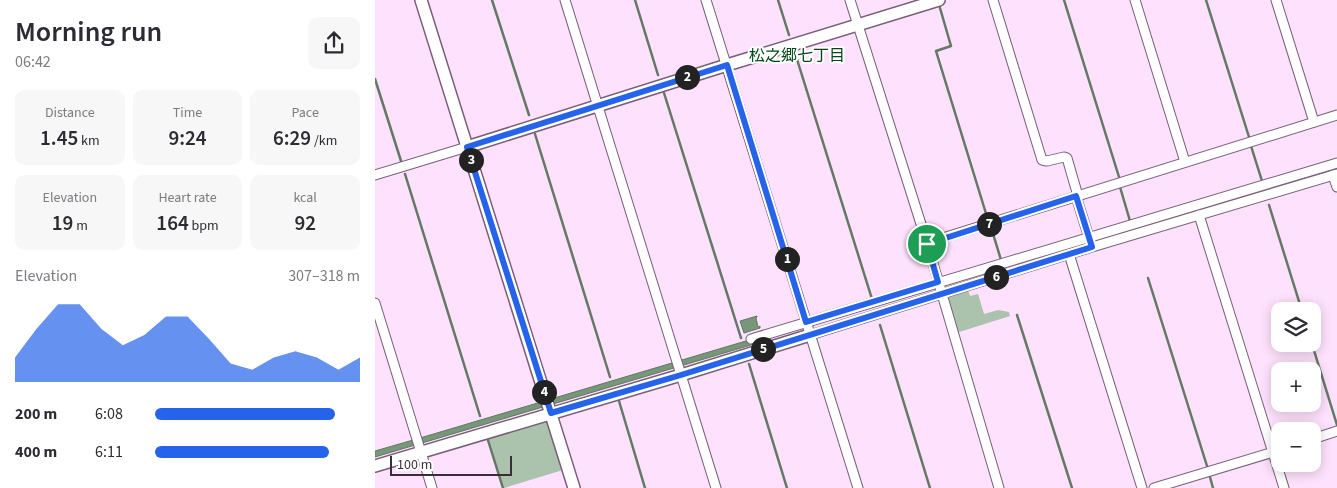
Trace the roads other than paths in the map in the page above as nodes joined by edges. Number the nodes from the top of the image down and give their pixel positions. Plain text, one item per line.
1 (421, 0) edge
2 (565, 0) edge
3 (706, 0) edge
4 (850, 0) edge
5 (939, 0) edge
6 (993, 0) edge
7 (1135, 0) edge
8 (1277, 0) edge
9 (858, 25) junction
10 (727, 65) junction
11 (598, 106) junction
12 (1337, 115) edge
13 (1314, 122) junction
14 (467, 147) junction
15 (1185, 162) junction
16 (1337, 163) edge
17 (375, 175) edge
18 (1335, 175) edge
19 (1337, 187) edge
20 (1077, 196) junction
21 (1199, 215) junction
22 (1090, 242) junction
23 (927, 244) junction
24 (1069, 254) junction
25 (938, 282) junction
26 (942, 293) junction
27 (375, 303) edge
28 (808, 328) junction
29 (751, 339) dead end
30 (679, 368) junction
31 (549, 407) junction
32 (1337, 431) edge
33 (1271, 433) edge
34 (1321, 436) edge
35 (419, 445) junction
36 (1271, 453) edge
37 (375, 466) edge
38 (1281, 472) edge
39 (432, 488) edge
40 (575, 488) edge
41 (716, 488) edge
42 (858, 488) edge
43 (999, 488) edge
44 (1142, 488) edge
45 (1154, 488) edge
46 (1284, 488) edge

1 - 14 street
2 - 11 street
3 - 10 street
4 - 9 street
5 - 9 street
6 - 20 street
7 - 15 street
8 - 13 street
9 - 10 street
9 - 23 street
10 - 11 street
10 - 28 street
11 - 14 street
11 - 30 street
12 - 13 street
13 - 15 street
14 - 17 street
14 - 31 street
15 - 20 street
16 - 22 street
18 - 19 street
18 - 21 street
20 - 22 street
20 - 23 street
21 - 22 street
21 - 33 street
22 - 24 street
22 - 25 street
23 - 25 street
24 - 26 street
24 - 44 street
25 - 26 street
25 - 28 street
26 - 28 street
26 - 43 street
27 - 35 street
28 - 29 street
28 - 30 street
28 - 42 street
30 - 31 street
30 - 41 street
31 - 35 street
31 - 40 street
32 - 34 street
35 - 37 street
35 - 39 street
36 - 45 street
38 - 46 street

